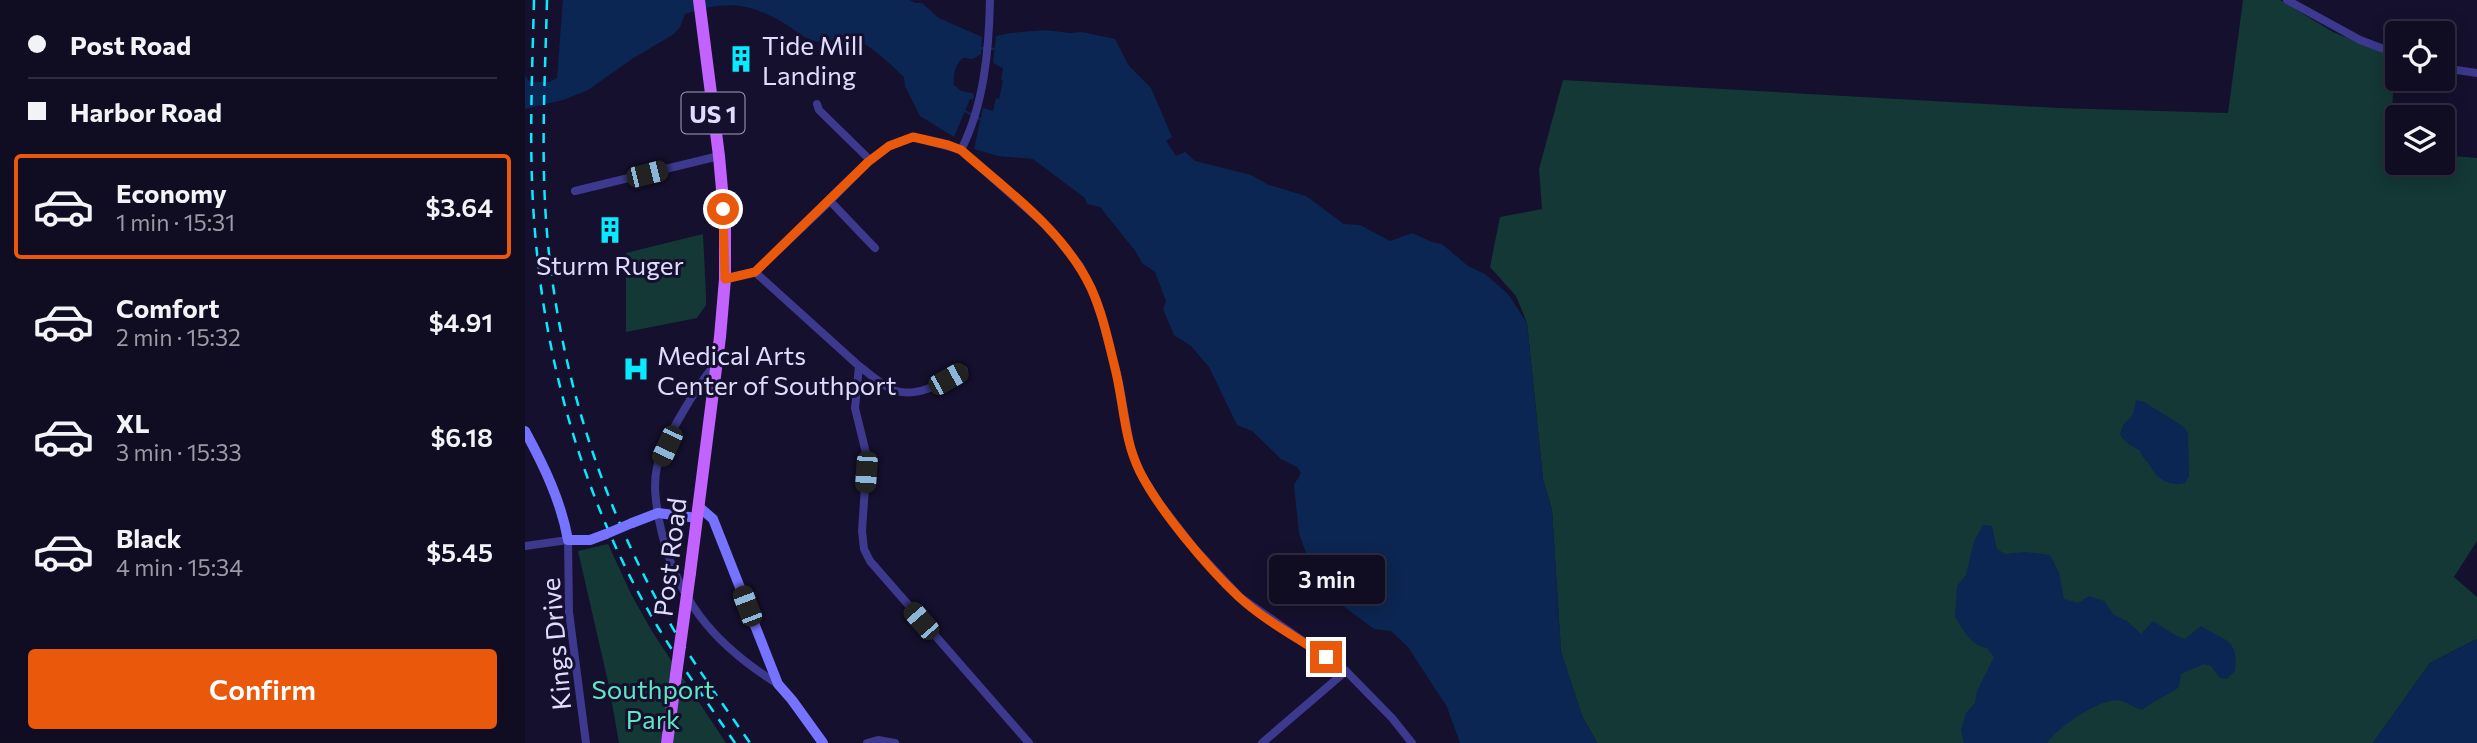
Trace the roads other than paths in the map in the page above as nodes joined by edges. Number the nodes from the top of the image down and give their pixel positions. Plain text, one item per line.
1 (990, 0) edge
2 (2287, 0) edge
3 (699, 2) edge
4 (2385, 49) edge
5 (2455, 70) edge
6 (2477, 73) edge
7 (817, 104) dead end
8 (961, 150) junction
9 (719, 156) junction
10 (870, 160) junction
11 (575, 191) dead end
12 (830, 201) junction
13 (875, 248) dead end
14 (755, 272) junction
15 (725, 279) junction
16 (716, 363) junction
17 (859, 366) junction
18 (964, 370) dead end
19 (525, 431) edge
20 (698, 512) junction
21 (658, 513) junction
22 (568, 540) junction
23 (525, 546) edge
24 (1346, 671) junction
25 (778, 684) junction
26 (586, 743) edge
27 (667, 743) edge
28 (823, 743) edge
29 (867, 743) edge
30 (895, 743) edge
31 (1029, 743) edge
32 (1262, 743) edge
33 (1412, 743) edge

1 - 8 street
2 - 4 street
3 - 9 main road, Post Road / US 1
5 - 6 street
7 - 10 street
8 - 10 street
8 - 24 street
9 - 11 street
9 - 15 main road, Post Road / US 1
10 - 12 street
12 - 13 street
12 - 14 street
14 - 15 street
14 - 17 street
15 - 16 main road, Post Road / US 1
16 - 20 main road, Post Road / US 1
16 - 21 street
17 - 18 street
17 - 31 street
19 - 22 street
20 - 21 street
20 - 25 street
20 - 27 main road, Post Road / US 1, bridge
21 - 22 street, bridge
21 - 25 street
22 - 23 street
22 - 26 street, Kings Drive
24 - 32 street
24 - 33 street
25 - 28 street
29 - 30 street

